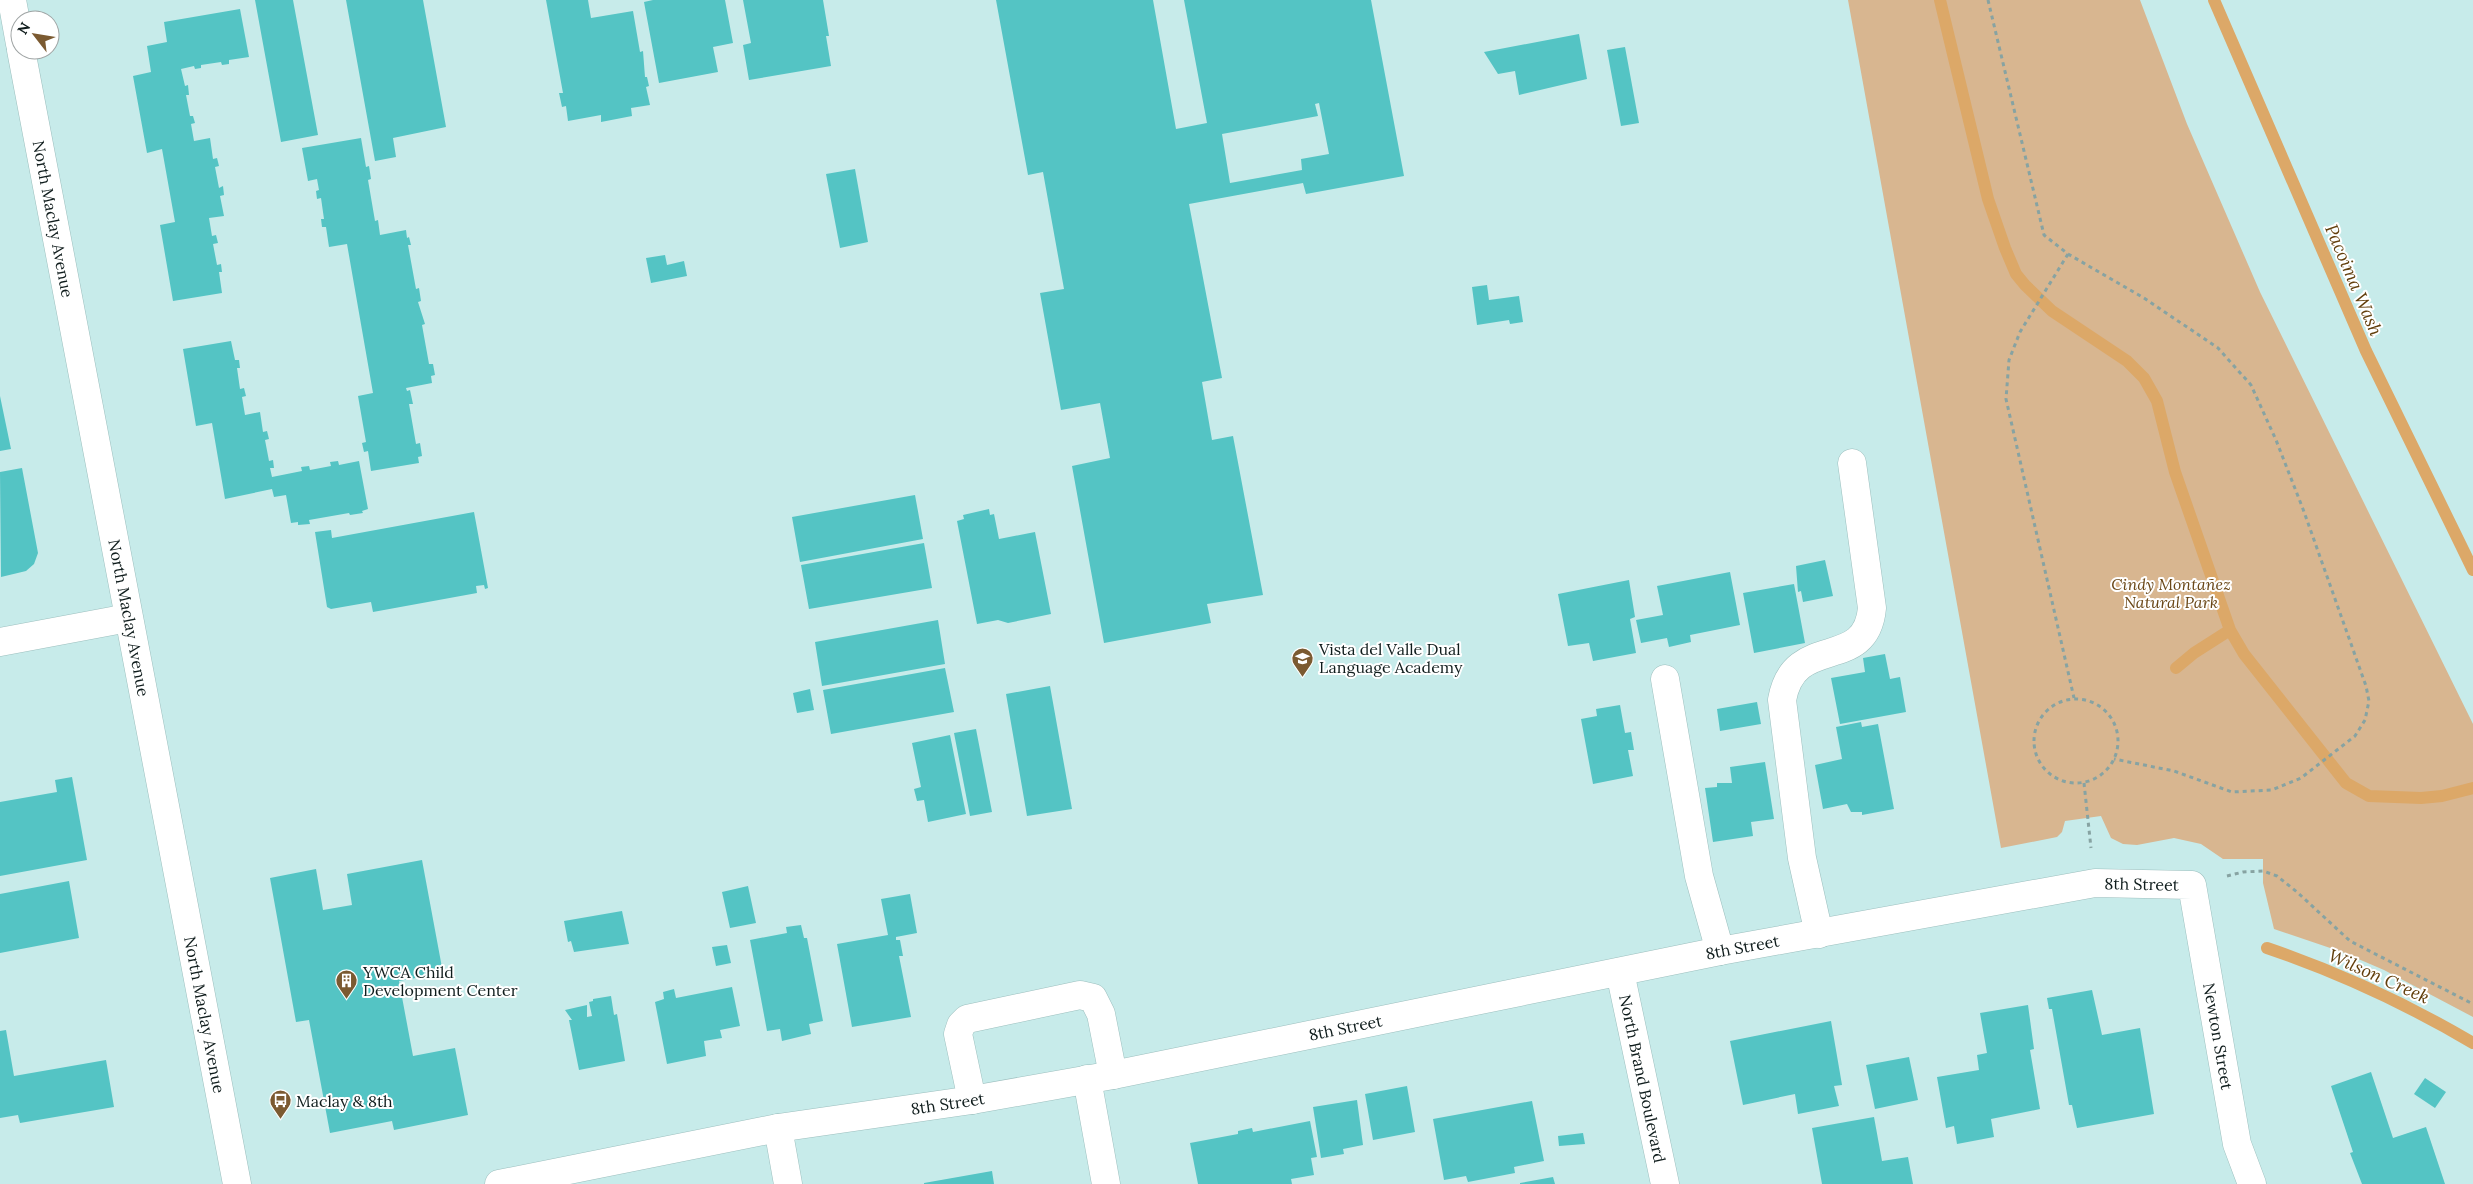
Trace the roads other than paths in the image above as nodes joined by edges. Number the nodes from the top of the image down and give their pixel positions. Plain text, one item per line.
1 (23, 60) edge
2 (1852, 463) dead end
3 (128, 618) junction
4 (0, 642) edge
5 (1665, 679) dead end
6 (2192, 885) joint
7 (1819, 934) junction
8 (1720, 951) junction
9 (1620, 972) junction
10 (1113, 1074) junction
11 (1087, 1080) junction
12 (972, 1100) junction
13 (778, 1128) junction
14 (237, 1184) edge
15 (499, 1184) edge
16 (788, 1184) edge
17 (1106, 1184) edge
18 (1665, 1184) edge
19 (2252, 1184) edge

1 - 3 street, North Maclay Avenue
2 - 7 street
3 - 4 street
3 - 14 street, North Maclay Avenue
5 - 8 street
6 - 7 street, 8th Street
6 - 19 street, Newton Street
7 - 8 street, 8th Street
8 - 9 street, 8th Street
9 - 10 street, 8th Street
9 - 18 street, North Brand Boulevard
10 - 11 street, 8th Street
10 - 12 street
11 - 12 street, 8th Street
11 - 17 street
12 - 13 street, 8th Street
13 - 15 street, 8th Street
13 - 16 street

